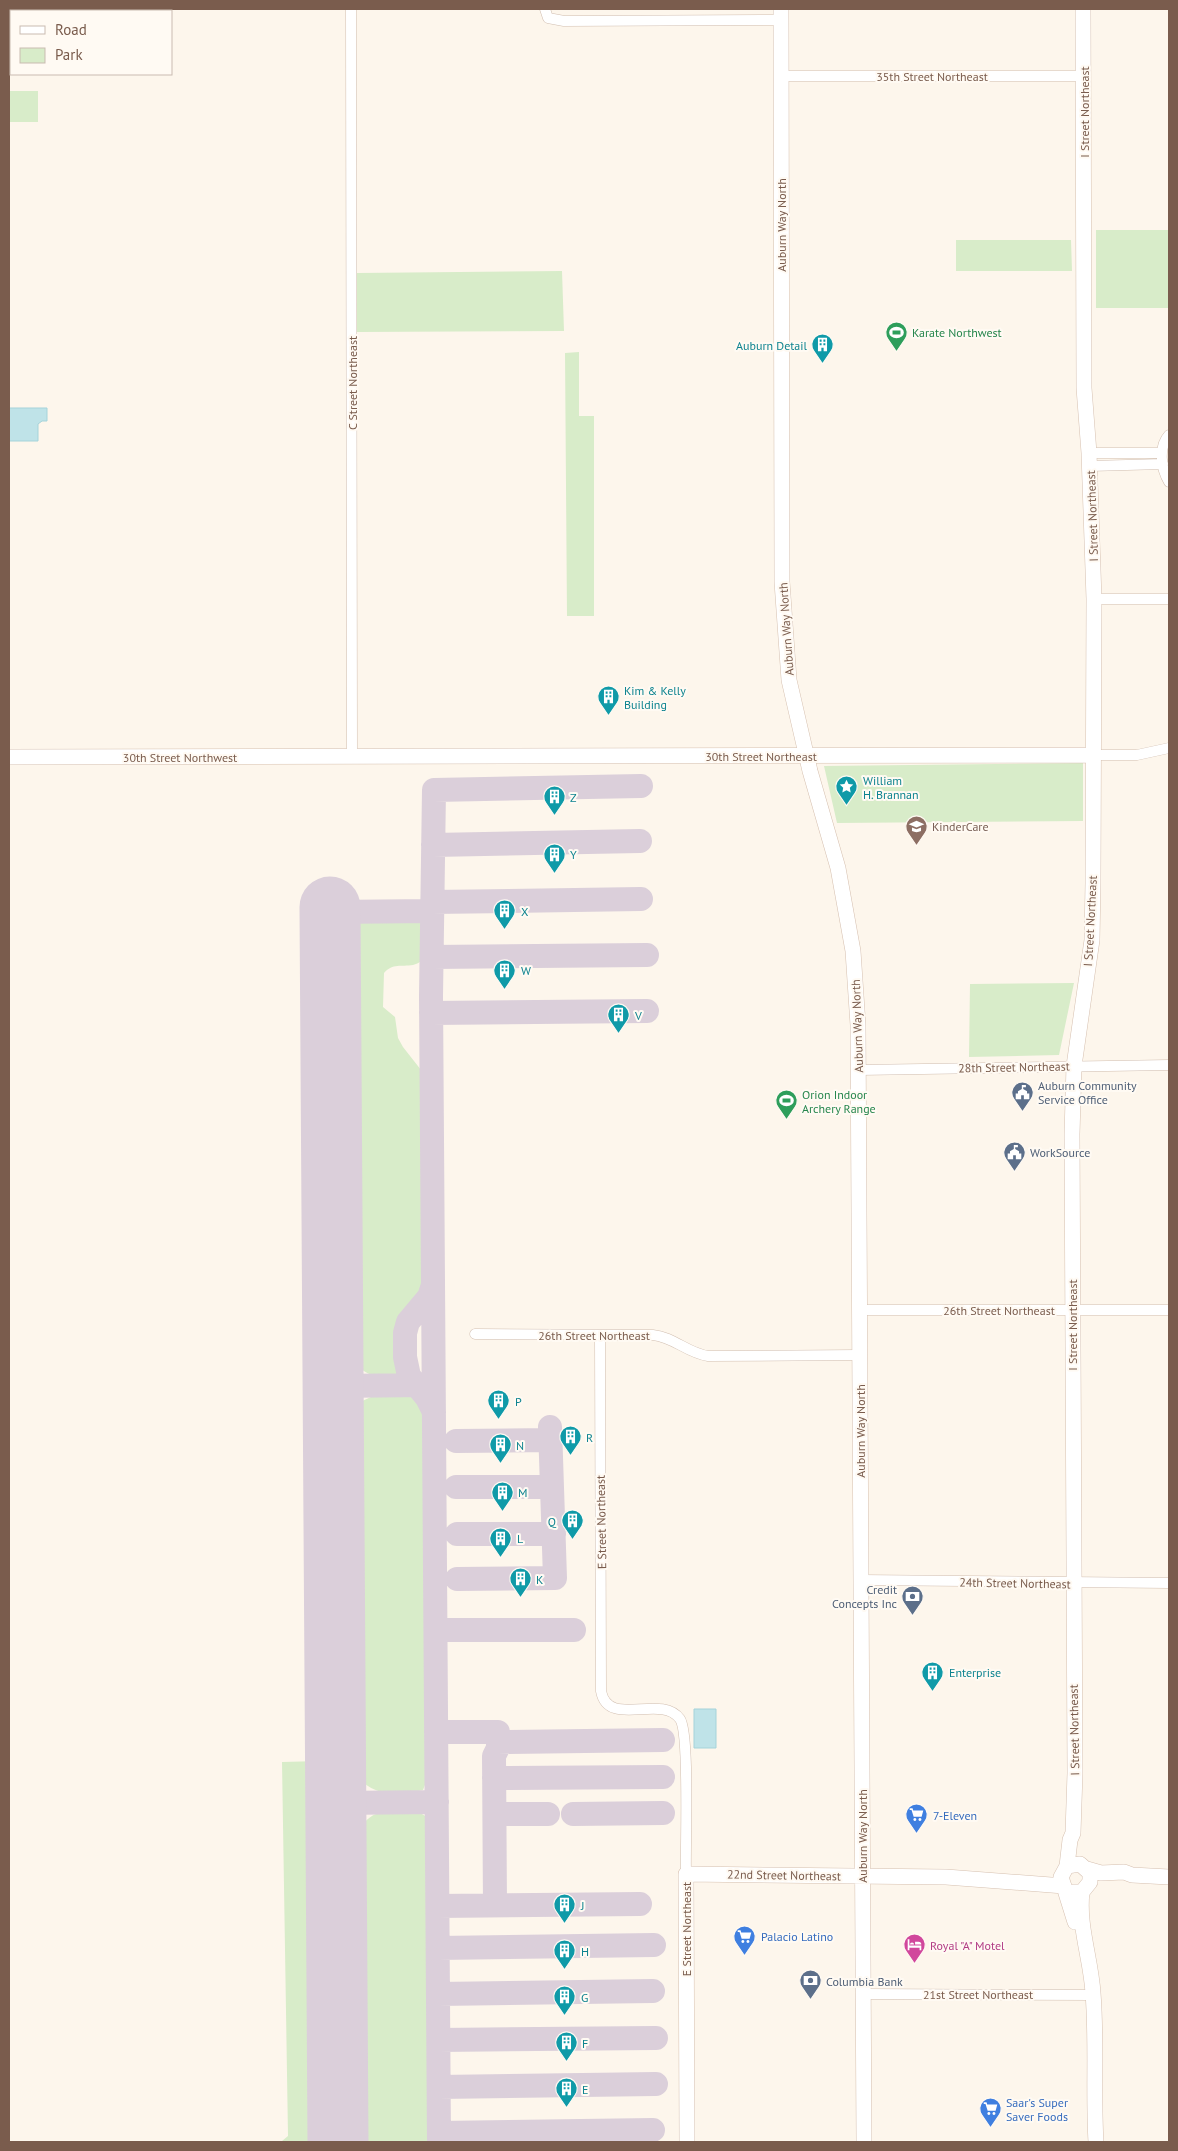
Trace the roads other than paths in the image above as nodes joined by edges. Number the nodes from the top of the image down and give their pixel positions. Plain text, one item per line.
1 (351, 9) edge
2 (545, 9) edge
3 (1084, 9) edge
4 (781, 15) edge
5 (780, 76) junction
6 (1084, 76) junction
7 (1169, 435) edge
8 (1162, 453) junction
9 (1090, 460) junction
10 (1163, 464) junction
11 (1169, 482) edge
12 (1094, 599) junction
13 (1169, 599) edge
14 (1169, 748) edge
15 (1093, 755) junction
16 (806, 756) junction
17 (9, 757) edge
18 (352, 757) junction
19 (1169, 1065) edge
20 (1074, 1066) junction
21 (859, 1070) junction
22 (859, 1310) junction
23 (1072, 1310) junction
24 (1169, 1310) edge
25 (475, 1334) dead end
26 (600, 1336) junction
27 (859, 1356) junction
28 (860, 1580) junction
29 (1169, 1583) edge
30 (1072, 1584) junction
31 (1073, 1832) junction
32 (1066, 1867) junction
33 (1085, 1867) junction
34 (686, 1874) junction
35 (1132, 1875) junction
36 (862, 1876) junction
37 (1169, 1877) edge
38 (1002, 1880) junction
39 (1065, 1888) junction
40 (1086, 1889) junction
41 (1084, 1939) junction
42 (863, 1994) junction
43 (1094, 1995) junction
44 (687, 2142) edge
45 (864, 2142) edge
46 (1096, 2142) edge

1 - 18 street, C Street Northeast
2 - 4 street
3 - 6 street, I Street Northeast
4 - 5 street, Auburn Way North
5 - 6 street, 35th Street Northeast
5 - 16 street, Auburn Way North
6 - 9 street, I Street Northeast
7 - 8 street
8 - 9 street
8 - 10 street
9 - 10 street
9 - 12 street, I Street Northeast
10 - 11 street
12 - 13 street
12 - 15 street, I Street Northeast
14 - 15 street, 30th Street Northeast
15 - 16 street, 30th Street Northeast
15 - 20 street, I Street Northeast
16 - 18 street, 30th Street Northeast
16 - 21 street, Auburn Way North
17 - 18 street, 30th Street Northwest
19 - 20 street, 28th Street Northeast
20 - 21 street, 28th Street Northeast
20 - 23 street, I Street Northeast
21 - 22 street, Auburn Way North
22 - 23 street, 26th Street Northeast
22 - 27 street, Auburn Way North
23 - 24 street, 26th Street Northeast
23 - 30 street, I Street Northeast
25 - 26 street, 26th Street Northeast
26 - 27 street, 26th Street Northeast
26 - 34 street, E Street Northeast
27 - 28 street, Auburn Way North
28 - 30 street, 24th Street Northeast
28 - 36 street, Auburn Way North
29 - 30 street, 24th Street Northeast
30 - 31 street, I Street Northeast
31 - 32 street, I Street Northeast
31 - 33 street, I Street Northeast
32 - 33 street
32 - 38 street, 22nd Street Northeast
32 - 39 street, I Street Northeast
33 - 35 street
33 - 40 street, I Street Northeast
34 - 36 street, 22nd Street Northeast
34 - 44 street, E Street Northeast
35 - 37 street
35 - 40 street
36 - 38 street, 22nd Street Northeast
36 - 42 street, Auburn Way North
38 - 39 street, 22nd Street Northeast
39 - 40 street
39 - 41 street, I Street Northeast
40 - 41 street, I Street Northeast
41 - 43 street, I Street Northeast
42 - 43 street, 21st Street Northeast
42 - 45 street, Auburn Way North
43 - 46 street, I Street Northeast

